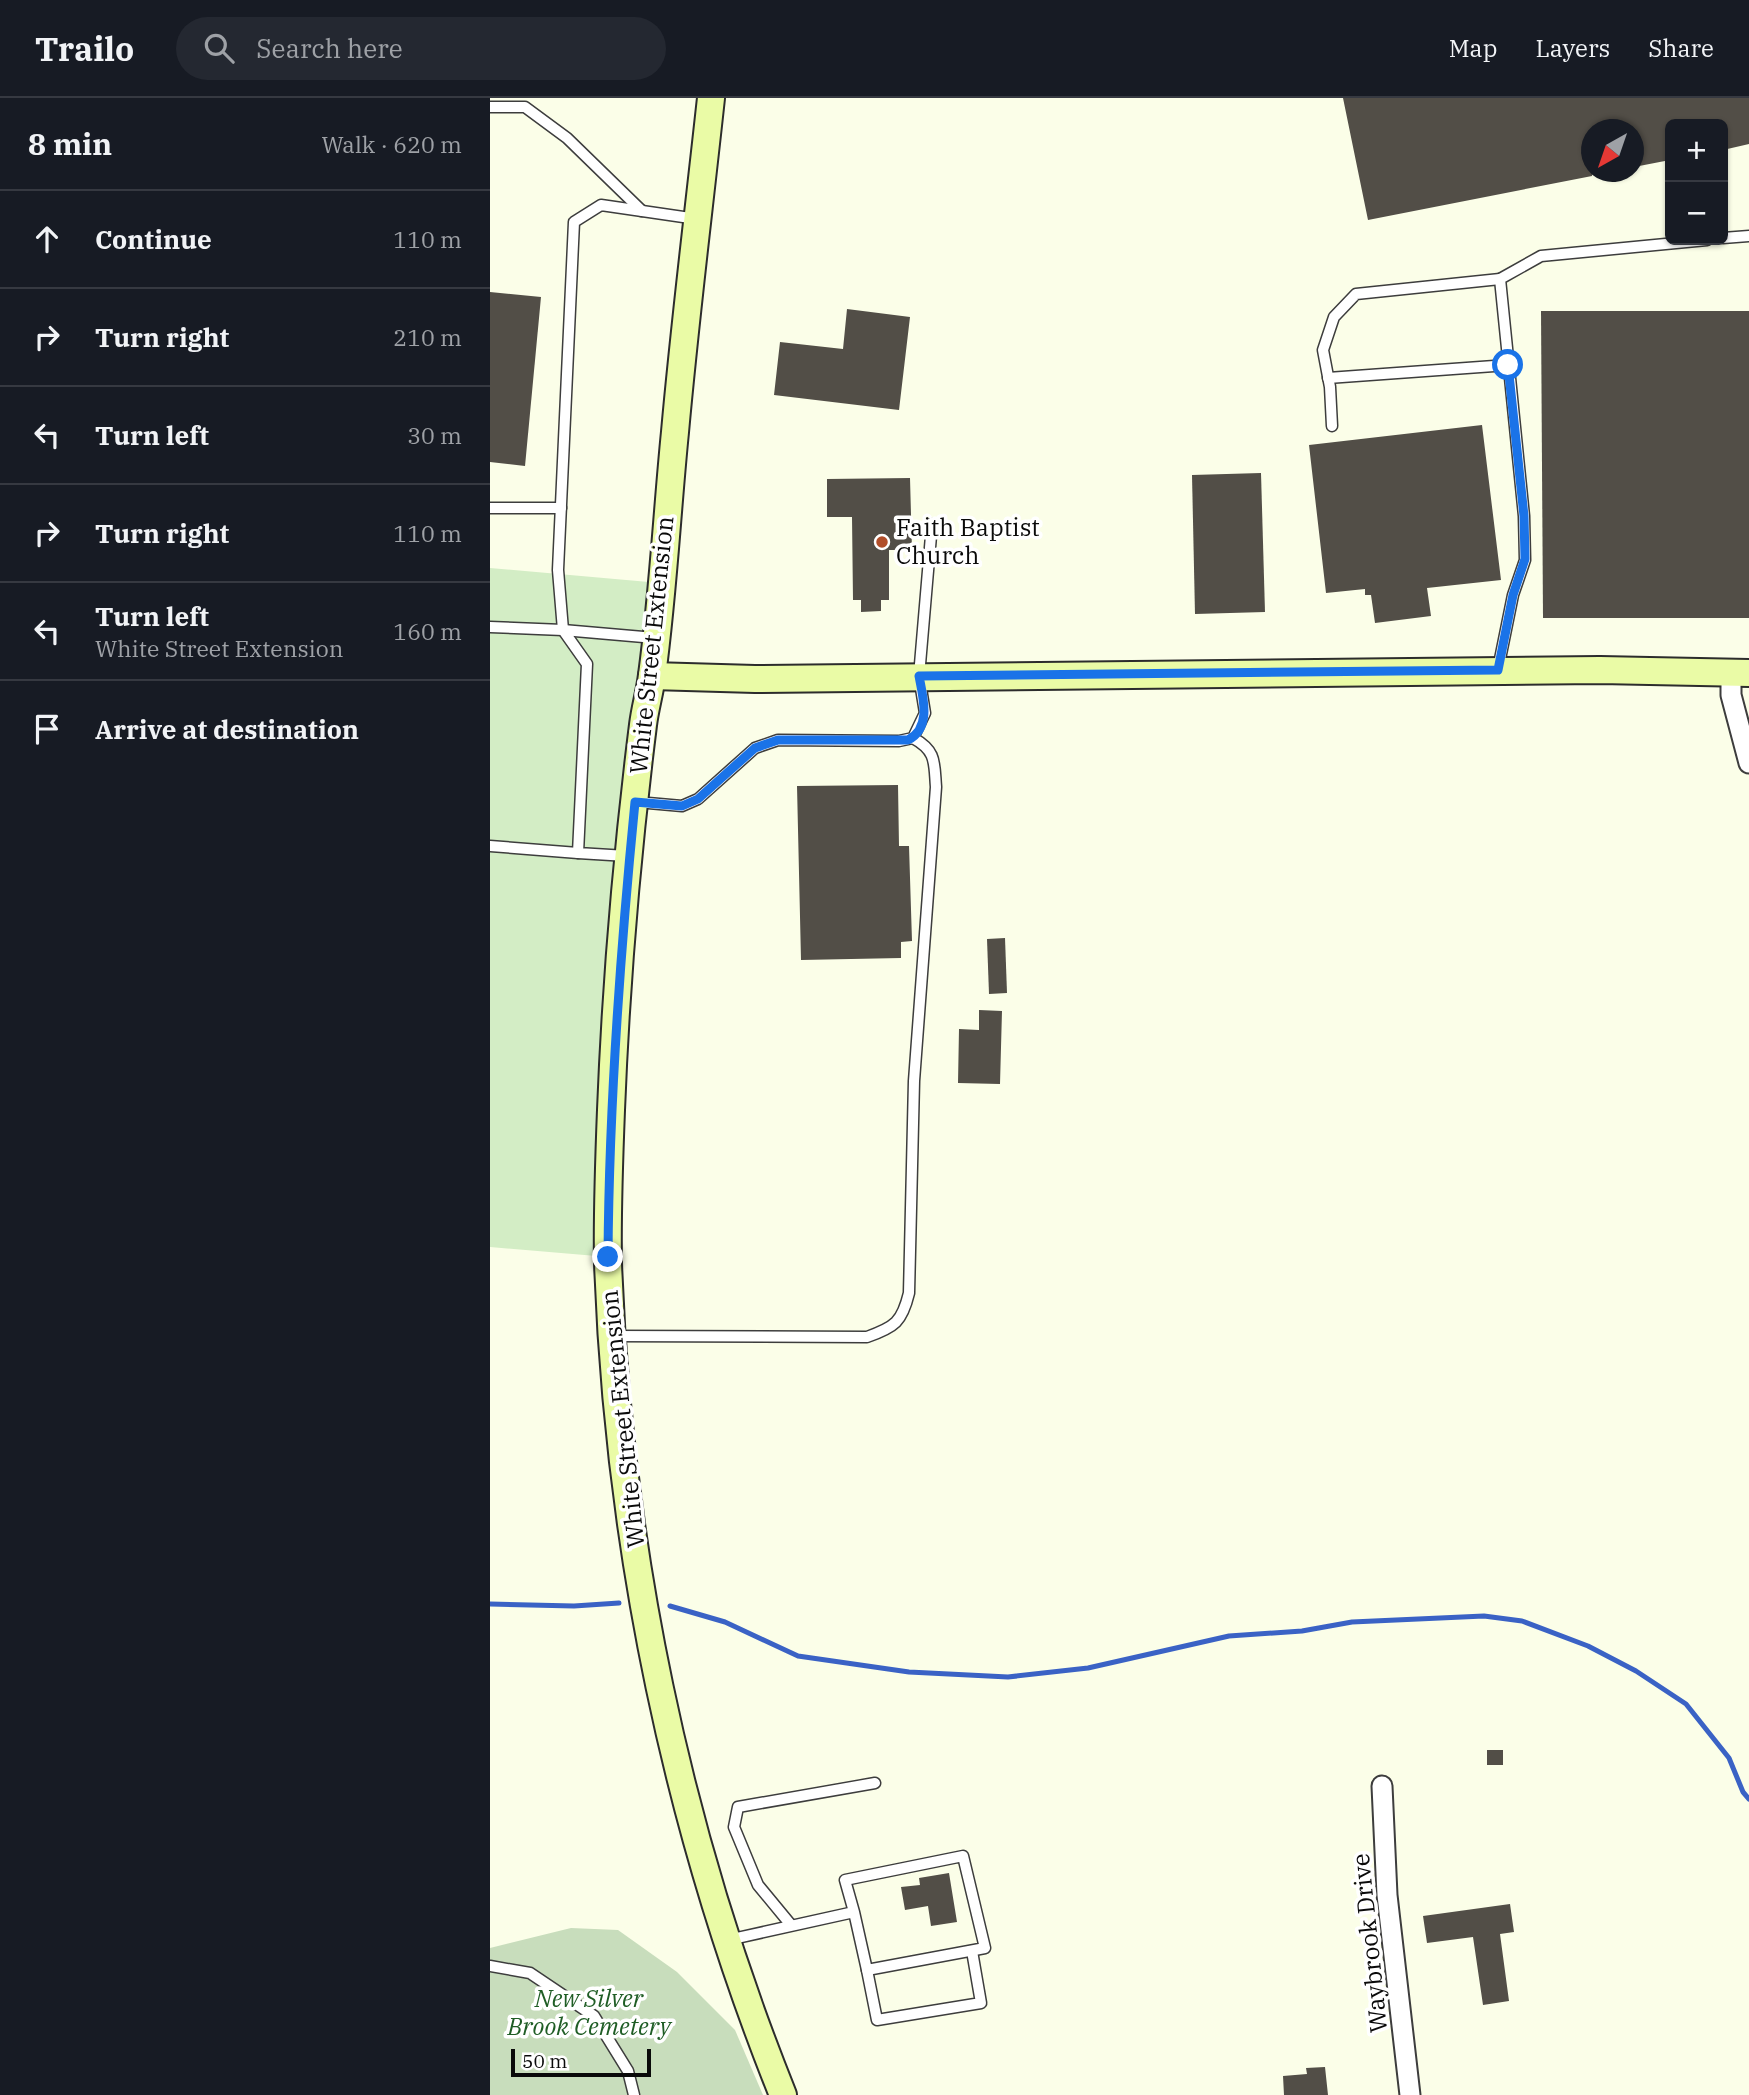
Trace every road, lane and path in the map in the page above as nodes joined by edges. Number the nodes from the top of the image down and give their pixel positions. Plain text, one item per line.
1 (711, 98) edge
2 (490, 107) edge
3 (642, 211) junction
4 (698, 219) junction
5 (1749, 236) edge
6 (1728, 238) edge
7 (1665, 244) edge
8 (1500, 279) junction
9 (1508, 365) junction
10 (1328, 378) junction
11 (1332, 426) dead end
12 (490, 508) edge
13 (561, 508) junction
14 (932, 523) dead end
15 (490, 627) edge
16 (563, 630) junction
17 (656, 638) junction
18 (1498, 670) junction
19 (1740, 673) edge
20 (652, 676) junction
21 (919, 676) junction
22 (913, 738) junction
23 (1749, 763) edge
24 (635, 802) junction
25 (490, 846) edge
26 (578, 853) junction
27 (629, 856) junction
28 (612, 1336) junction
29 (875, 1783) dead end
30 (1381, 1786) dead end
31 (854, 1912) junction
32 (791, 1925) junction
33 (727, 1940) junction
34 (972, 1951) junction
35 (490, 1966) edge
36 (867, 1970) junction
37 (634, 2095) edge
38 (783, 2095) edge
39 (1410, 2095) edge

1 - 4 street, White Street Extension
2 - 3 lane
3 - 4 lane
3 - 13 lane
4 - 17 street, White Street Extension
5 - 6 lane
7 - 8 lane
8 - 9 lane
8 - 10 lane
9 - 10 lane
9 - 18 lane
10 - 11 lane
12 - 13 lane
13 - 16 lane
14 - 21 lane
15 - 16 lane
16 - 17 lane
16 - 26 lane
17 - 20 street, White Street Extension
18 - 19 street
18 - 21 street
19 - 23 street
20 - 21 street
20 - 24 street, White Street Extension
21 - 22 lane
22 - 24 lane
22 - 28 lane
24 - 27 street, White Street Extension
25 - 26 lane
26 - 27 lane
27 - 28 street, White Street Extension
28 - 33 street, White Street Extension
29 - 32 lane
30 - 39 street, Waybrook Drive
31 - 32 lane
31 - 34 lane
31 - 36 lane
32 - 33 lane
33 - 38 street, White Street Extension
34 - 36 lane
34 - 36 lane
35 - 37 lane

